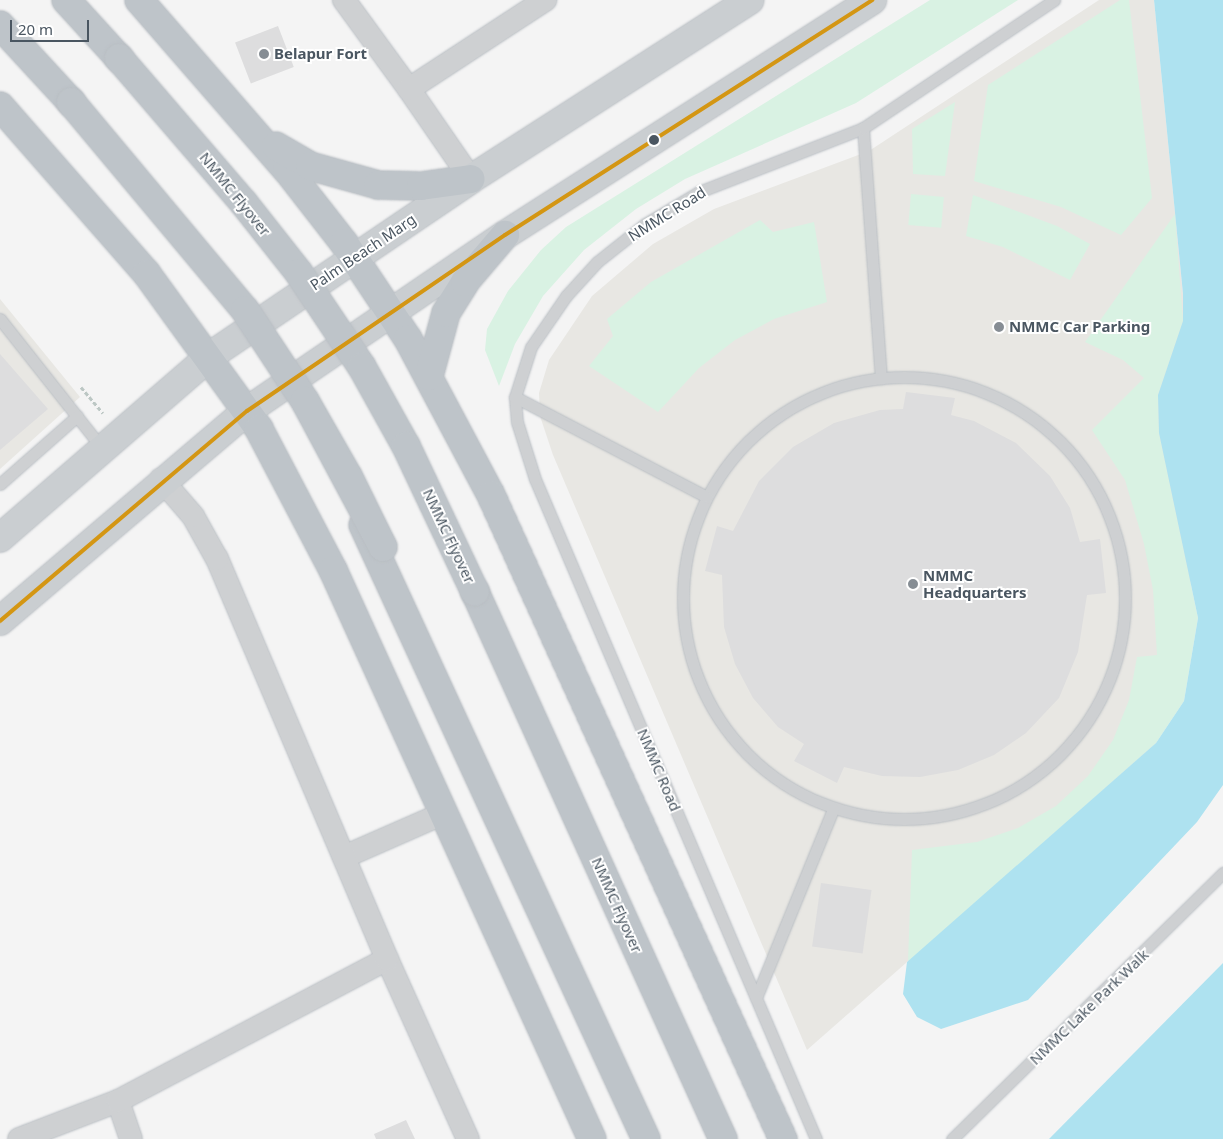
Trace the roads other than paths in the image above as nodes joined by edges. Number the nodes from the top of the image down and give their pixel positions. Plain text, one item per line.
1 (66, 0) edge
2 (139, 0) edge
3 (344, 0) edge
4 (545, 0) edge
5 (750, 0) edge
6 (872, 0) edge
7 (887, 0) edge
8 (1054, 0) edge
9 (0, 25) edge
10 (803, 44) junction
11 (409, 89) junction
12 (0, 106) edge
13 (863, 128) junction
14 (260, 136) junction
15 (471, 179) junction
16 (505, 234) junction
17 (354, 258) junction
18 (390, 313) junction
19 (0, 319) edge
20 (210, 356) junction
21 (429, 376) junction
22 (881, 378) junction
23 (515, 397) junction
24 (246, 411) junction
25 (77, 416) junction
26 (102, 448) junction
27 (161, 480) junction
28 (0, 484) edge
29 (707, 497) junction
30 (0, 538) edge
31 (0, 621) edge
32 (833, 809) junction
33 (444, 813) junction
34 (344, 857) junction
35 (1223, 873) edge
36 (387, 958) junction
37 (756, 998) junction
38 (118, 1101) junction
39 (19, 1139) edge
40 (131, 1139) edge
41 (468, 1139) edge
42 (592, 1139) edge
43 (646, 1139) edge
44 (723, 1139) edge
45 (783, 1139) edge
46 (816, 1139) edge
47 (952, 1139) edge

1 - 44 highway, NMMC Flyover, bridge
2 - 14 highway
3 - 11 street
4 - 11 street
5 - 15 main road, Palm Beach Marg
6 - 10 main road
7 - 10 lane
8 - 13 lane, NMMC Road
9 - 43 highway, bridge
10 - 16 main road
11 - 15 street
12 - 20 highway
13 - 22 lane
13 - 23 lane, NMMC Road
14 - 15 highway
14 - 17 highway
15 - 17 main road, Palm Beach Marg
16 - 18 main road
16 - 21 highway
17 - 18 highway
17 - 20 main road, Palm Beach Marg
18 - 21 highway
18 - 24 main road
19 - 25 lane
20 - 24 highway
20 - 26 main road, Palm Beach Marg
21 - 45 highway
22 - 29 lane
22 - 32 lane
23 - 29 lane
23 - 37 lane, NMMC Road
24 - 27 main road
24 - 33 highway
25 - 26 lane
25 - 28 lane
26 - 30 main road, Palm Beach Marg
27 - 31 main road
27 - 34 street
29 - 32 lane
32 - 37 lane
33 - 34 street
33 - 42 highway
34 - 36 street
35 - 47 lane, NMMC Lake Park Walk
36 - 38 street
36 - 41 street
37 - 46 lane, NMMC Road
38 - 39 street
38 - 40 street

